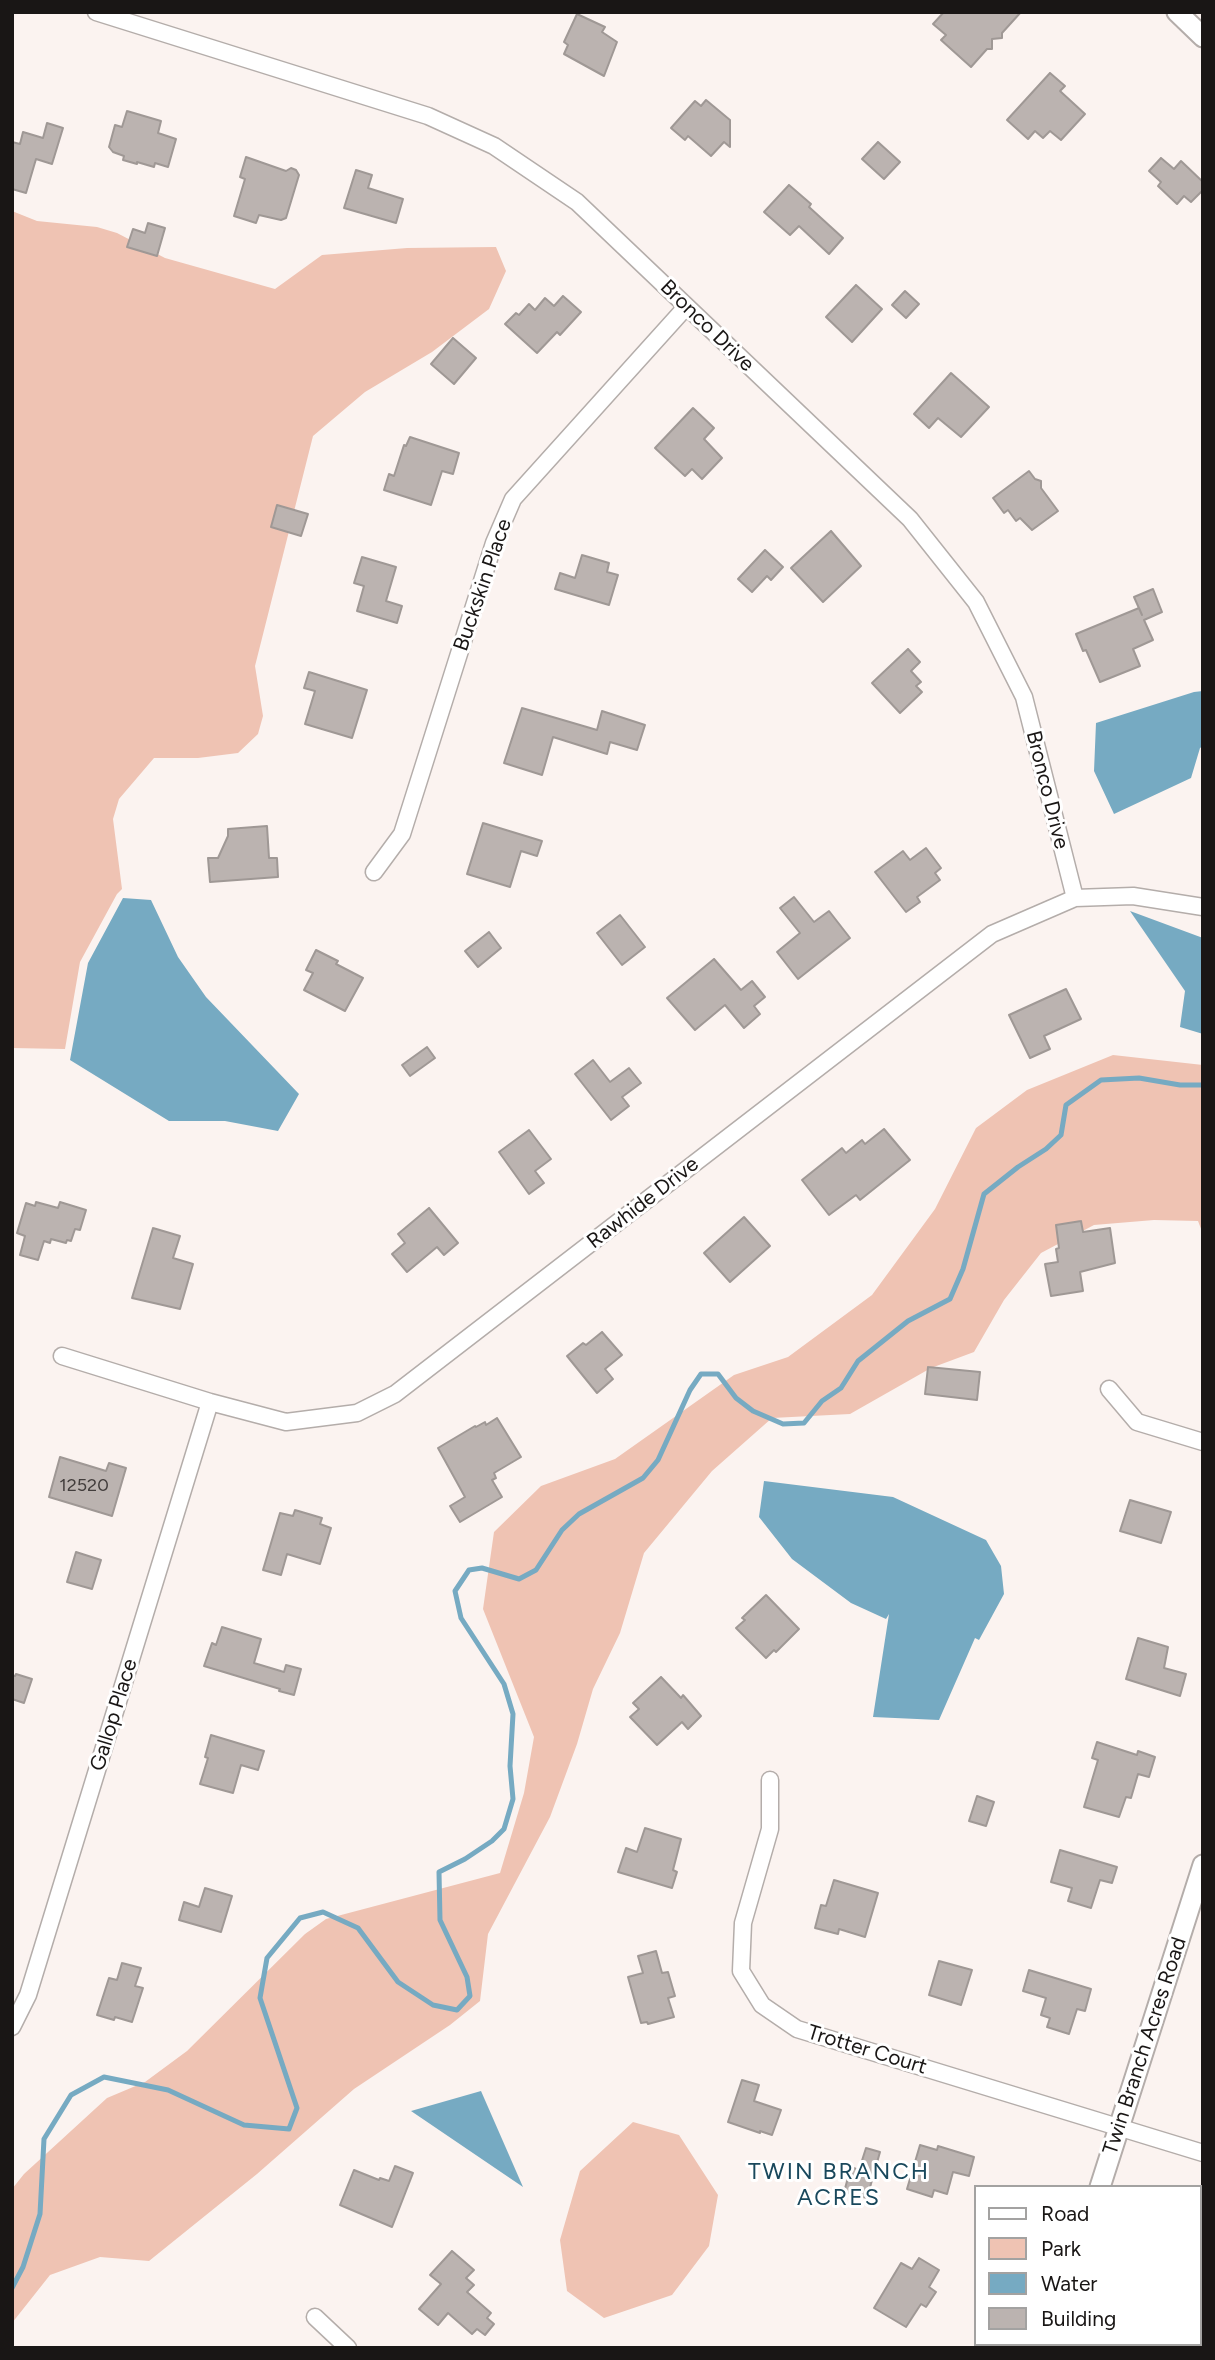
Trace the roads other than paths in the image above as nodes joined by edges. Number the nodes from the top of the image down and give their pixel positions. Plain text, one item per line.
1 (96, 12) edge
2 (1183, 14) edge
3 (1203, 37) edge
4 (686, 307) junction
5 (374, 872) dead end
6 (1074, 898) junction
7 (1203, 907) edge
8 (62, 1356) dead end
9 (1109, 1389) dead end
10 (210, 1402) junction
11 (1203, 1441) edge
12 (770, 1780) dead end
13 (1203, 1865) edge
14 (12, 2027) edge
15 (1121, 2127) junction
16 (1203, 2153) edge
17 (1101, 2185) edge
18 (315, 2317) dead end
19 (348, 2348) edge

1 - 4 street, Bronco Drive
2 - 3 street
4 - 5 street, Buckskin Place
4 - 6 street, Bronco Drive
6 - 7 street, Rawhide Drive
6 - 10 street, Rawhide Drive
8 - 10 street, Rawhide Drive
9 - 11 street
10 - 14 street, Gallop Place
12 - 15 street, Trotter Court
13 - 15 street, Twin Branch Acres Road
15 - 16 street, Trotter Court
15 - 17 street, Twin Branch Acres Road
18 - 19 street

